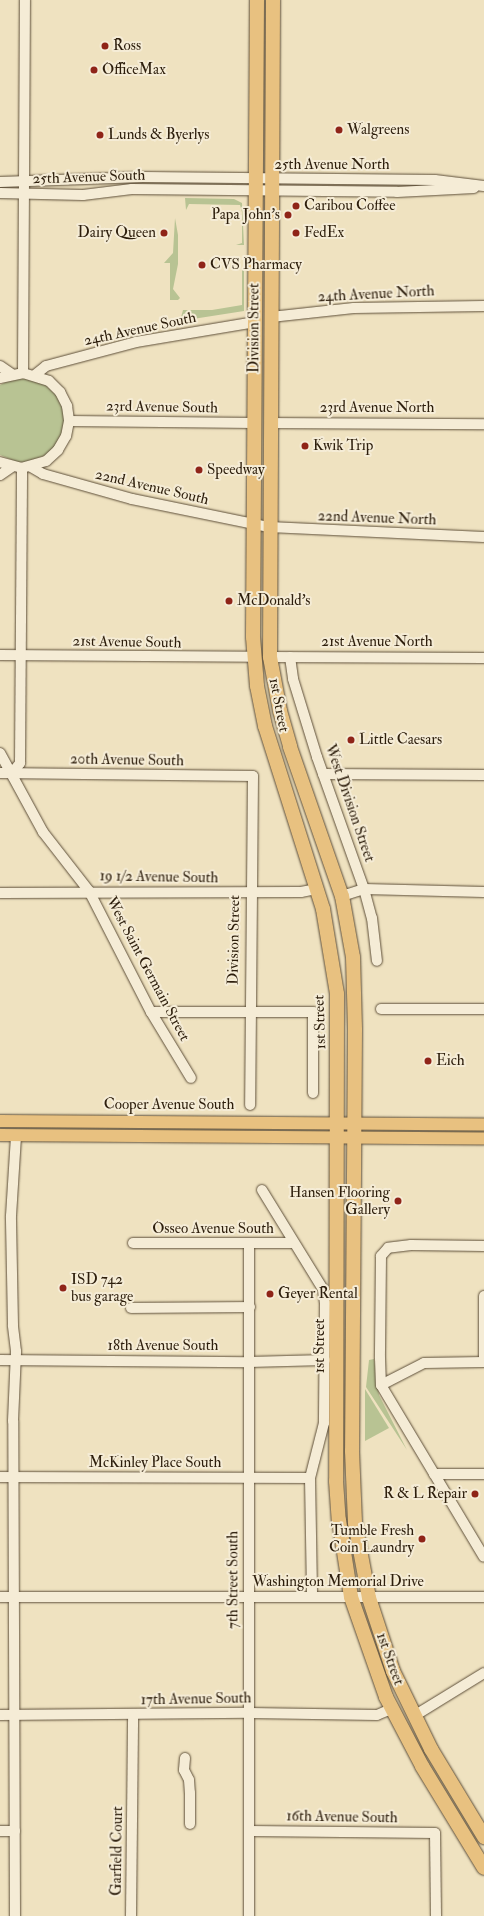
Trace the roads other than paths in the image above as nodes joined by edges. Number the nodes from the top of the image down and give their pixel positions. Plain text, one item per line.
1 (25, 0) edge
2 (257, 0) edge
3 (273, 0) edge
4 (179, 177) joint
5 (0, 182) edge
6 (24, 182) junction
7 (256, 186) junction
8 (272, 186) junction
9 (484, 186) edge
10 (179, 190) joint
11 (0, 193) edge
12 (24, 194) junction
13 (484, 306) edge
14 (271, 317) junction
15 (254, 322) junction
16 (0, 366) edge
17 (23, 373) junction
18 (12, 374) junction
19 (35, 375) junction
20 (0, 378) edge
21 (69, 421) junction
22 (254, 423) junction
23 (270, 423) junction
24 (484, 424) edge
25 (0, 462) edge
26 (22, 467) junction
27 (0, 475) edge
28 (253, 524) junction
29 (269, 527) junction
30 (484, 537) edge
31 (0, 655) edge
32 (21, 655) junction
33 (254, 657) junction
34 (270, 657) junction
35 (290, 657) junction
36 (484, 658) edge
37 (0, 752) edge
38 (0, 774) edge
39 (12, 774) junction
40 (323, 774) junction
41 (484, 775) edge
42 (253, 776) joint
43 (316, 889) junction
44 (364, 889) junction
45 (89, 891) junction
46 (484, 892) edge
47 (0, 893) edge
48 (252, 893) junction
49 (342, 896) junction
50 (377, 961) dead end
51 (381, 1009) dead end
52 (484, 1009) edge
53 (251, 1011) junction
54 (151, 1012) junction
55 (191, 1078) dead end
56 (313, 1093) dead end
57 (250, 1105) dead end
58 (0, 1121) edge
59 (338, 1122) junction
60 (355, 1123) junction
61 (484, 1124) edge
62 (0, 1135) edge
63 (16, 1136) junction
64 (338, 1137) junction
65 (355, 1138) junction
66 (484, 1138) edge
67 (262, 1190) dead end
68 (293, 1243) junction
69 (133, 1244) dead end
70 (249, 1245) junction
71 (484, 1246) edge
72 (484, 1296) edge
73 (249, 1307) junction
74 (131, 1308) dead end
75 (0, 1360) edge
76 (325, 1360) junction
77 (16, 1361) junction
78 (249, 1362) junction
79 (484, 1362) edge
80 (381, 1385) junction
81 (434, 1474) junction
82 (484, 1474) edge
83 (0, 1478) edge
84 (14, 1478) junction
85 (248, 1478) junction
86 (310, 1478) junction
87 (484, 1557) edge
88 (248, 1596) junction
89 (312, 1596) junction
90 (0, 1597) edge
91 (14, 1597) junction
92 (351, 1597) junction
93 (484, 1597) edge
94 (369, 1598) junction
95 (484, 1673) edge
96 (391, 1709) junction
97 (250, 1713) junction
98 (0, 1715) edge
99 (14, 1715) junction
100 (133, 1715) junction
101 (414, 1716) junction
102 (185, 1758) dead end
103 (480, 1819) edge
104 (190, 1824) dead end
105 (0, 1831) edge
106 (15, 1831) junction
107 (250, 1831) junction
108 (484, 1837) edge
109 (484, 1868) edge
110 (15, 1916) edge
111 (131, 1916) edge
112 (249, 1916) edge
113 (436, 1916) edge

1 - 6 street
2 - 7 highway, Division Street
3 - 8 highway, Division Street
4 - 6 street, 25th Avenue South
4 - 7 street, 25th Avenue North
5 - 6 street, 25th Avenue South
6 - 12 street
7 - 8 street, 25th Avenue North
7 - 10 street, 25th Avenue North
7 - 15 highway, Division Street
8 - 9 street, 25th Avenue North
8 - 14 highway, Division Street
10 - 12 street, 25th Avenue South
11 - 12 street, 25th Avenue South
12 - 17 street
13 - 14 street, 24th Avenue North
14 - 23 highway, Division Street
15 - 19 street, 24th Avenue South
15 - 22 highway, Division Street
16 - 18 street
17 - 18 street
17 - 19 street
18 - 20 street
19 - 21 street
21 - 22 street, 23rd Avenue South
21 - 26 street
22 - 28 highway, Division Street
23 - 24 street, 23rd Avenue North
23 - 29 highway, Division Street
25 - 26 street, 22nd Avenue South
26 - 27 street
26 - 28 street, 22nd Avenue South
26 - 32 street
28 - 29 street, 22nd Avenue South
28 - 33 highway, Division Street
29 - 30 street, 22nd Avenue North
29 - 34 highway, Division Street
31 - 32 street, 21st Avenue South
32 - 33 street, 21st Avenue South
32 - 39 street
33 - 43 highway, 1st Street
34 - 35 street, 21st Avenue North
34 - 49 highway, 1st Street
35 - 36 street, 21st Avenue North
35 - 40 street, West Division Street
37 - 39 street, West Saint Germain Street
38 - 39 street, 20th Avenue South
39 - 42 street, 20th Avenue South
39 - 45 street, West Saint Germain Street
40 - 41 street
40 - 44 street, West Division Street
42 - 48 street, Division Street
43 - 48 street, 19 1/2 Avenue South
43 - 59 highway, 1st Street
44 - 46 street
44 - 49 street
44 - 50 street, West Division Street
45 - 47 street, 19 1/2 Avenue South
45 - 48 street, 19 1/2 Avenue South
45 - 54 street, West Saint Germain Street
48 - 53 street, Division Street
49 - 60 highway, 1st Street
51 - 52 street
53 - 54 street
53 - 56 street
53 - 57 street, Division Street
54 - 55 street, West Saint Germain Street
58 - 59 main road, Cooper Avenue South
59 - 60 main road, Cooper Avenue South
59 - 64 highway, 1st Street
60 - 61 main road, Cooper Avenue South
60 - 65 highway, 1st Street
62 - 63 main road
63 - 64 main road
63 - 77 street
64 - 65 main road
64 - 92 highway, 1st Street
65 - 66 main road
65 - 94 highway, 1st Street
67 - 68 street
68 - 70 street, Osseo Avenue South
68 - 76 street
69 - 70 street, Osseo Avenue South
70 - 73 street, 7th Street South
71 - 80 street
72 - 79 street
73 - 74 street
73 - 78 street, 7th Street South
75 - 77 street, 18th Avenue South
76 - 78 street, 18th Avenue South
76 - 86 street
77 - 78 street, 18th Avenue South
77 - 84 street
78 - 85 street, 7th Street South
79 - 80 street
80 - 81 street
81 - 82 street
81 - 87 street
83 - 84 street, McKinley Place South
84 - 85 street, McKinley Place South
84 - 91 street
85 - 86 street, McKinley Place South
85 - 88 street, 7th Street South
86 - 89 street
88 - 89 street, Washington Memorial Drive
88 - 91 street, Washington Memorial Drive
88 - 97 street, 7th Street South
89 - 92 street, Washington Memorial Drive
90 - 91 street, Washington Memorial Drive
91 - 99 street
92 - 94 street, Washington Memorial Drive
92 - 96 highway, 1st Street
93 - 94 street, Washington Memorial Drive
94 - 101 highway, 1st Street
95 - 101 street
96 - 97 street, 17th Avenue South
96 - 109 highway, 1st Street
97 - 100 street, 17th Avenue South
97 - 107 street, 7th Street South
98 - 99 street, 17th Avenue South
99 - 100 street, 17th Avenue South
99 - 106 street
100 - 111 street, Garfield Court
101 - 103 highway, 1st Street
102 - 104 street
103 - 108 highway, 1st Street
105 - 106 street
106 - 110 street
107 - 112 street, 7th Street South
107 - 113 street, 16th Avenue South

